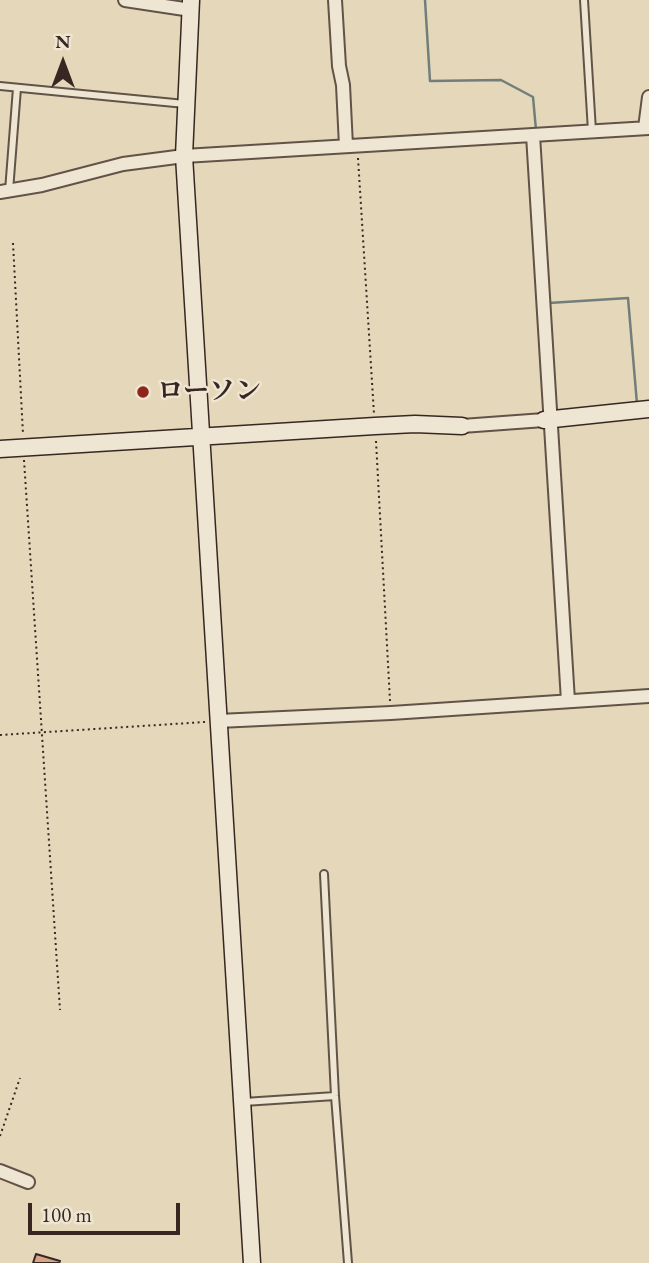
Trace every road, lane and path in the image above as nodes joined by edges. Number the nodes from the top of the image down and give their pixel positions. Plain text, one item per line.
1 (125, 0) edge
2 (335, 0) edge
3 (584, 0) edge
4 (191, 5) edge
5 (0, 86) edge
6 (17, 88) junction
7 (649, 97) edge
8 (185, 104) junction
9 (647, 128) edge
10 (592, 131) junction
11 (533, 135) junction
12 (352, 146) junction
13 (184, 156) junction
14 (5, 192) edge
15 (13, 243) dead end
16 (649, 409) edge
17 (547, 420) junction
18 (375, 426) junction
19 (463, 426) joint
20 (200, 436) junction
21 (24, 448) junction
22 (0, 449) edge
23 (649, 696) edge
24 (568, 701) junction
25 (391, 713) junction
26 (218, 721) junction
27 (42, 732) junction
28 (0, 735) edge
29 (324, 874) dead end
30 (60, 1010) dead end
31 (20, 1078) dead end
32 (335, 1096) junction
33 (242, 1102) junction
34 (0, 1136) edge
35 (0, 1171) edge
36 (28, 1182) dead end
37 (252, 1263) edge
38 (348, 1263) edge

1 - 4 street
2 - 12 street
3 - 10 lane
4 - 8 street
5 - 6 lane
6 - 8 lane
6 - 14 lane
7 - 9 street
8 - 13 street
9 - 10 street
10 - 11 street
11 - 12 street
11 - 17 street
12 - 13 street
12 - 18 path
13 - 14 street
13 - 20 street
15 - 21 path
16 - 17 street
17 - 19 street
17 - 24 street
18 - 19 street
18 - 20 street
18 - 25 path
20 - 21 street
20 - 26 street
21 - 22 street
21 - 27 path
23 - 24 street
24 - 25 street
25 - 26 street
26 - 27 path
26 - 33 street
27 - 28 path
27 - 30 path
29 - 32 lane
31 - 34 path
32 - 33 lane
32 - 38 lane
33 - 37 street
35 - 36 street

